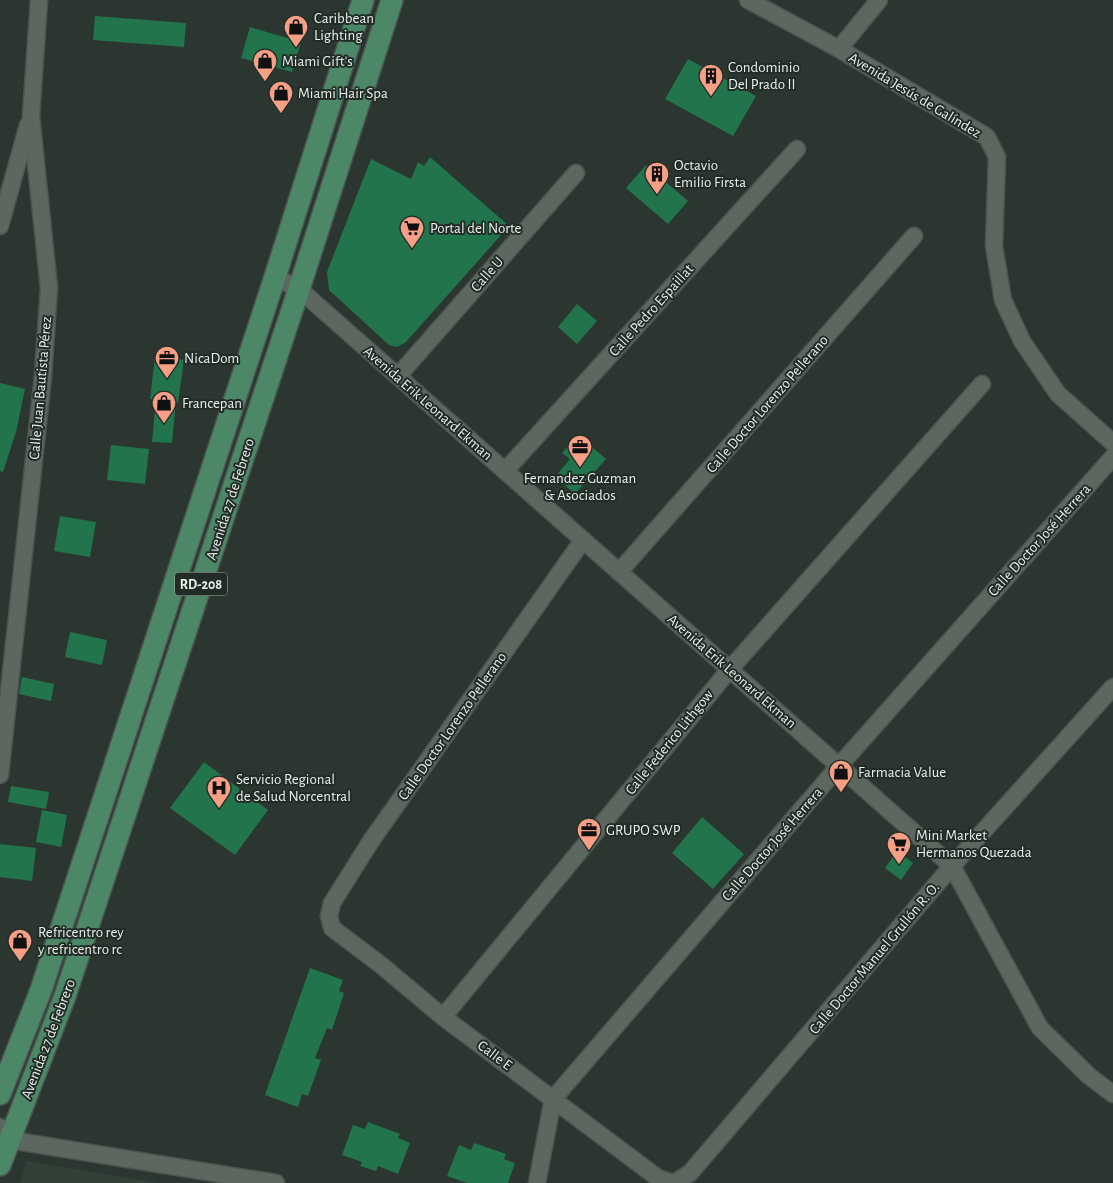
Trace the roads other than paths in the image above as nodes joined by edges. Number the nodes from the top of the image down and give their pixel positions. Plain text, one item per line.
1 (39, 0) edge
2 (363, 0) edge
3 (392, 0) edge
4 (748, 0) edge
5 (879, 0) edge
6 (839, 49) junction
7 (31, 116) junction
8 (797, 149) dead end
9 (576, 173) dead end
10 (0, 226) edge
11 (914, 236) dead end
12 (275, 277) junction
13 (299, 289) junction
14 (398, 376) junction
15 (982, 384) dead end
16 (1113, 443) edge
17 (1113, 456) edge
18 (505, 471) junction
19 (583, 540) junction
20 (619, 572) junction
21 (730, 669) junction
22 (1113, 687) edge
23 (839, 766) junction
24 (0, 775) edge
25 (952, 866) junction
26 (328, 916) joint
27 (443, 1017) junction
28 (0, 1094) edge
29 (1113, 1094) edge
30 (553, 1099) junction
31 (5, 1133) edge
32 (0, 1165) edge
33 (276, 1183) edge
34 (537, 1183) edge
35 (674, 1183) edge

1 - 7 street, Calle Juan Bautista Pérez
2 - 12 main road, Avenida 27 de Febrero / RD-208
3 - 13 main road, Avenida 27 de Febrero / RD-208
4 - 6 street, Avenida Jesús de Galíndez
5 - 6 street
6 - 16 street, Avenida Jesús de Galíndez
7 - 10 street
7 - 24 street, Calle Juan Bautista Pérez
8 - 18 street, Calle Pedro Espaillat
9 - 14 street, Calle U
11 - 20 street, Calle Doctor Lorenzo Pellerano
12 - 13 street, Avenida Erik Leonard Ekman
12 - 28 main road, Avenida 27 de Febrero / RD-208
13 - 14 street, Avenida Erik Leonard Ekman
13 - 31 main road, Avenida 27 de Febrero / RD-208
14 - 18 street, Avenida Erik Leonard Ekman
15 - 21 street, Calle Federico Lithgow
17 - 23 street, Calle Doctor José Herrera
18 - 19 street, Avenida Erik Leonard Ekman
19 - 20 street, Avenida Erik Leonard Ekman
19 - 26 street, Calle Doctor Lorenzo Pellerano
20 - 21 street, Avenida Erik Leonard Ekman
21 - 23 street, Avenida Erik Leonard Ekman
21 - 27 street, Calle Federico Lithgow
22 - 25 street, Calle Doctor Manuel Grullón R. O.
23 - 25 street, Avenida Erik Leonard Ekman
23 - 30 street, Calle Doctor José Herrera
25 - 29 street, Avenida Erik Leonard Ekman
25 - 35 street, Calle Doctor Manuel Grullón R. O.
26 - 27 street, Calle E
27 - 30 street, Calle E
30 - 34 street
30 - 35 street, Calle E
31 - 32 main road, Avenida 27 de Febrero / RD-208
31 - 33 street

